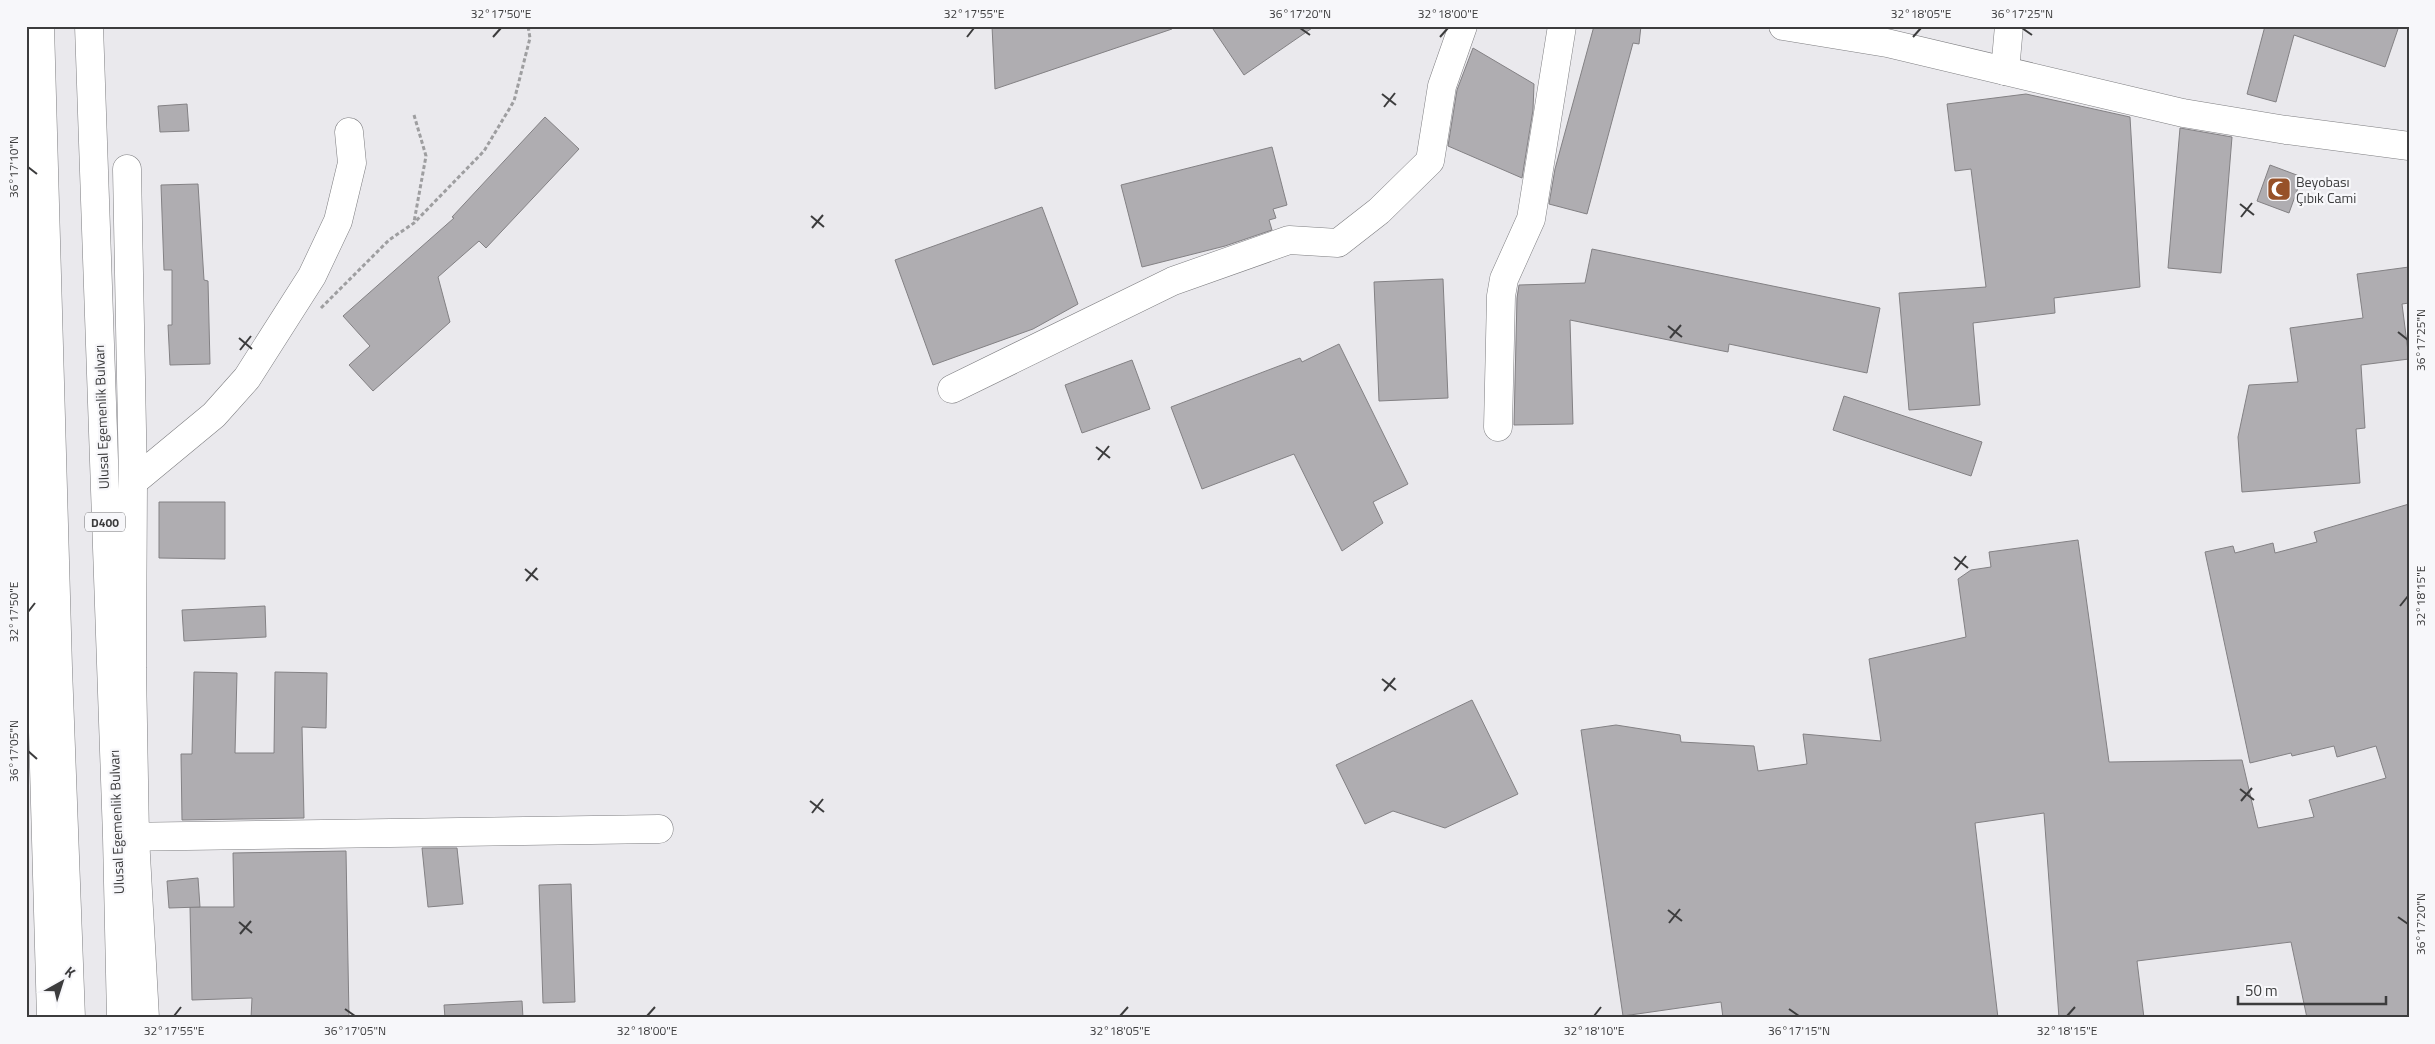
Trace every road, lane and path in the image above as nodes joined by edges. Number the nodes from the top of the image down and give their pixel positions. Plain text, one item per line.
1 (40, 26) edge
2 (89, 26) edge
3 (528, 26) edge
4 (1464, 26) edge
5 (1562, 26) edge
6 (1783, 26) edge
7 (2009, 26) edge
8 (2006, 71) junction
9 (414, 115) dead end
10 (26, 124) edge
11 (349, 132) dead end
12 (2409, 146) edge
13 (127, 169) dead end
14 (414, 223) junction
15 (315, 314) dead end
16 (952, 389) dead end
17 (1498, 427) dead end
18 (39, 476) edge
19 (133, 482) junction
20 (659, 829) dead end
21 (126, 837) junction
22 (51, 1018) edge
23 (71, 1018) edge
24 (121, 1018) edge
25 (145, 1018) edge

1 - 18 main road
2 - 21 main road, Ulusal Egemenlik Bulvarı / D400
3 - 14 path
4 - 16 main road
5 - 17 main road
6 - 8 main road
7 - 8 main road
8 - 12 main road
9 - 14 path
10 - 18 main road
11 - 19 main road
13 - 19 main road
14 - 15 path
18 - 22 main road
18 - 23 main road
19 - 21 main road
20 - 21 main road
21 - 24 main road, Ulusal Egemenlik Bulvarı / D400
21 - 25 main road

